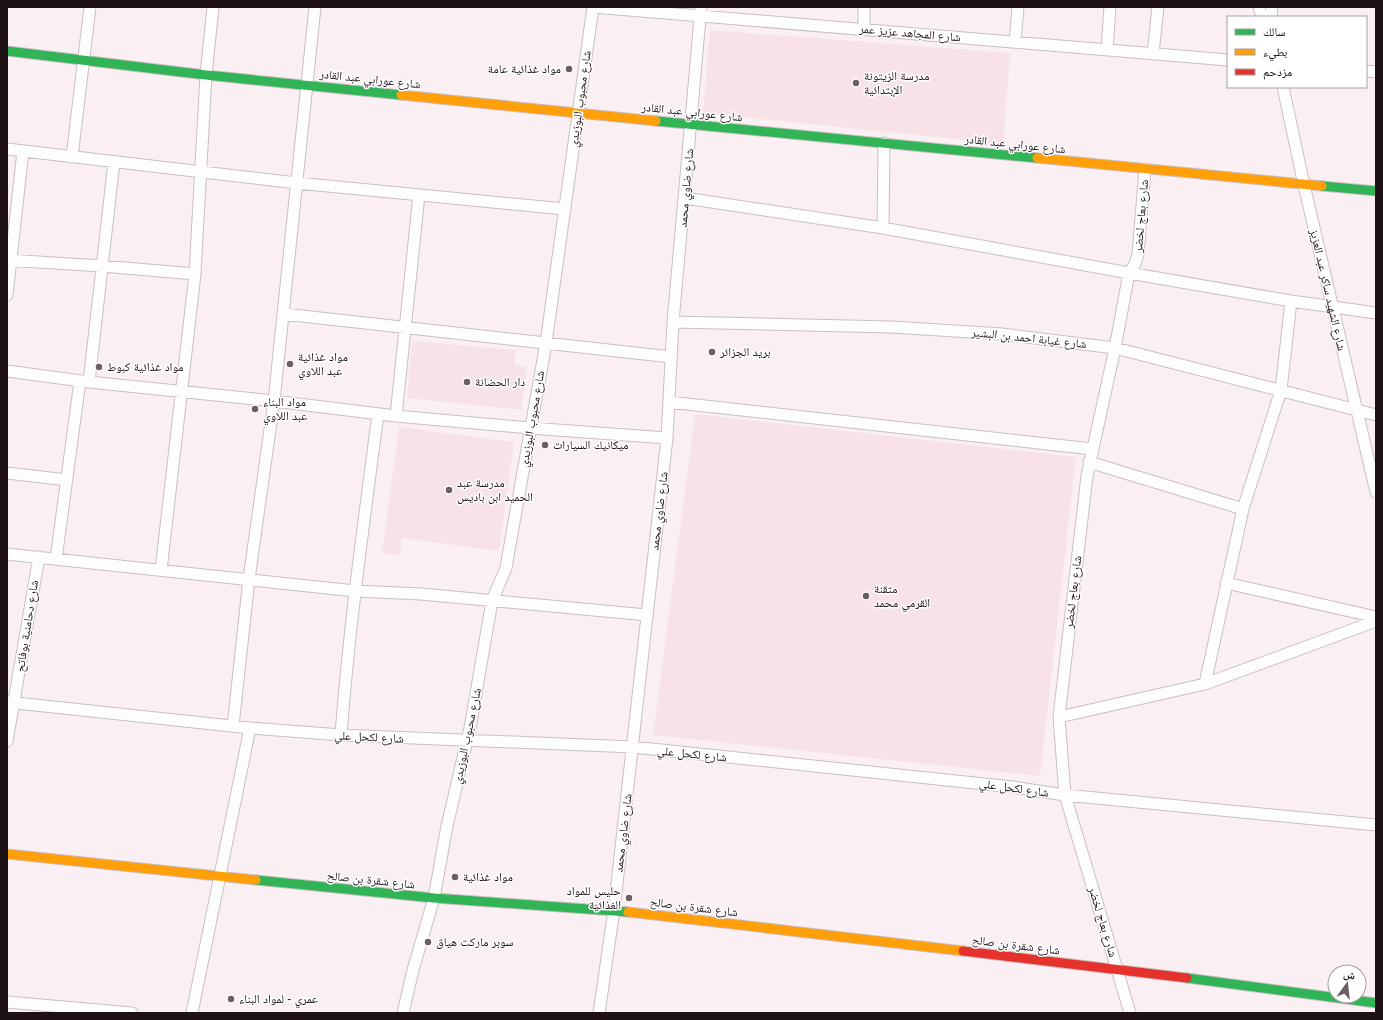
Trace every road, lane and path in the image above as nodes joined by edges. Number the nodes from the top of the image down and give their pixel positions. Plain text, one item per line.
1 (90, 7) edge
2 (213, 7) edge
3 (315, 7) edge
4 (593, 7) edge
5 (864, 7) edge
6 (1018, 7) edge
7 (1110, 7) edge
8 (1158, 7) edge
9 (701, 11) edge
10 (864, 30) junction
11 (1015, 42) junction
12 (1107, 50) junction
13 (7, 52) edge
14 (1153, 54) junction
15 (84, 60) junction
16 (1227, 60) edge
17 (206, 75) junction
18 (307, 84) junction
19 (1283, 88) edge
20 (578, 113) junction
21 (692, 124) junction
22 (884, 143) junction
23 (7, 149) edge
24 (23, 151) junction
25 (72, 157) junction
26 (114, 162) junction
27 (1145, 169) junction
28 (202, 172) junction
29 (297, 183) junction
30 (1304, 185) junction
31 (1376, 191) edge
32 (419, 195) junction
33 (685, 198) junction
34 (565, 209) junction
35 (883, 228) junction
36 (9, 260) edge
37 (102, 266) junction
38 (1129, 273) junction
39 (195, 274) junction
40 (7, 295) edge
41 (1291, 301) junction
42 (1332, 306) junction
43 (1376, 313) edge
44 (284, 314) junction
45 (673, 322) junction
46 (405, 327) junction
47 (546, 343) junction
48 (1115, 348) junction
49 (671, 357) junction
50 (7, 371) edge
51 (85, 382) junction
52 (1281, 390) junction
53 (183, 392) junction
54 (274, 400) junction
55 (669, 402) junction
56 (1356, 409) junction
57 (378, 414) junction
58 (1376, 415) edge
59 (396, 416) junction
60 (530, 428) junction
61 (667, 438) junction
62 (1092, 449) junction
63 (1090, 462) junction
64 (7, 473) edge
65 (67, 480) junction
66 (1376, 492) edge
67 (1243, 508) junction
68 (7, 554) edge
69 (39, 557) junction
70 (56, 559) junction
71 (161, 570) junction
72 (249, 579) junction
73 (1226, 583) junction
74 (355, 591) junction
75 (492, 601) junction
76 (647, 615) junction
77 (1376, 617) edge
78 (1376, 622) edge
79 (1205, 684) junction
80 (11, 702) edge
81 (1059, 717) junction
82 (233, 726) junction
83 (250, 728) junction
84 (341, 735) junction
85 (7, 741) edge
86 (468, 741) junction
87 (632, 747) junction
88 (1065, 795) junction
89 (1376, 825) edge
90 (7, 854) edge
91 (220, 876) junction
92 (434, 898) junction
93 (614, 910) junction
94 (1116, 969) junction
95 (7, 1002) edge
96 (1376, 1003) edge
97 (118, 1012) edge
98 (132, 1013) edge
99 (192, 1013) edge
100 (403, 1013) edge
101 (599, 1013) edge
102 (1130, 1013) edge

1 - 15 street
2 - 17 street
3 - 18 street
4 - 9 street, شارع المجاهد عزيز عمر
4 - 20 street, شارع محبوب البوزيدي
5 - 10 street
6 - 11 street
7 - 12 street
8 - 14 street
9 - 10 street, شارع المجاهد عزيز عمر
9 - 21 street, شارع ضاوي محمد
10 - 11 street, شارع المجاهد عزيز عمر
11 - 12 street, شارع المجاهد عزيز عمر
12 - 14 street, شارع المجاهد عزيز عمر
13 - 15 street, شارع عورابي عبد القادر
14 - 16 street, شارع المجاهد عزيز عمر
15 - 17 street, شارع عورابي عبد القادر
15 - 25 street
17 - 18 street, شارع عورابي عبد القادر
17 - 28 street
18 - 20 street, شارع عورابي عبد القادر
18 - 29 street
19 - 30 street, شارع الشهيد ساكر عبد العزيز
20 - 21 street, شارع عورابي عبد القادر
20 - 34 street, شارع محبوب البوزيدي
21 - 22 street, شارع عورابي عبد القادر
21 - 33 street, شارع ضاوي محمد
22 - 27 street, شارع عورابي عبد القادر
22 - 35 street
23 - 24 street
24 - 25 street
24 - 36 street
25 - 26 street
26 - 28 street
26 - 37 street
27 - 30 street, شارع عورابي عبد القادر
27 - 38 street, شارع بعاج لخضر
28 - 29 street
28 - 39 street
29 - 32 street
29 - 44 street
30 - 31 street, شارع عورابي عبد القادر
30 - 42 street, شارع الشهيد ساكر عبد العزيز
32 - 34 street
32 - 46 street
33 - 35 street
33 - 45 street, شارع ضاوي محمد
34 - 47 street, شارع محبوب البوزيدي
35 - 38 street
36 - 37 street
36 - 40 street
37 - 39 street
37 - 51 street
38 - 41 street
38 - 48 street, شارع بعاج لخضر
39 - 53 street
41 - 42 street
41 - 52 street
42 - 43 street
42 - 56 street, شارع الشهيد ساكر عبد العزيز
44 - 46 street
44 - 54 street
45 - 48 street, شارع غيابة احمد بن البشير
45 - 49 street, شارع ضاوي محمد
46 - 47 street
46 - 59 street
47 - 49 street
47 - 60 street, شارع محبوب البوزيدي
48 - 52 street, شارع غيابة احمد بن البشير
48 - 62 street, شارع بعاج لخضر
49 - 55 street, شارع ضاوي محمد
50 - 51 street
51 - 53 street
51 - 65 street
52 - 56 street, شارع غيابة احمد بن البشير
52 - 67 street
53 - 54 street
53 - 71 street
54 - 57 street
54 - 72 street
55 - 61 street, شارع ضاوي محمد
55 - 62 street
56 - 58 street, شارع غيابة احمد بن البشير
56 - 66 street, شارع الشهيد ساكر عبد العزيز
57 - 59 street
57 - 74 street
59 - 60 street
60 - 61 street
60 - 75 street, شارع محبوب البوزيدي
61 - 76 street, شارع ضاوي محمد
62 - 63 street, شارع بعاج لخضر
63 - 67 street
63 - 81 street, شارع بعاج لخضر
64 - 65 street
65 - 70 street
67 - 73 street
68 - 69 street
69 - 70 street
69 - 80 street, شارع دحامنية بوفاتح
70 - 71 street
71 - 72 street
72 - 74 street
72 - 82 street
73 - 77 street
73 - 79 street
74 - 75 street
74 - 84 street
75 - 76 street
75 - 86 street, شارع محبوب البوزيدي
76 - 87 street, شارع ضاوي محمد
78 - 79 street
79 - 81 street
80 - 82 street, شارع لكحل علي
80 - 85 street, شارع دحامنية بوفاتح
81 - 88 street, شارع بعاج لخضر
82 - 83 street, شارع لكحل علي
83 - 84 street, شارع لكحل علي
83 - 91 street
84 - 86 street, شارع لكحل علي
86 - 87 street, شارع لكحل علي
86 - 92 street, شارع محبوب البوزيدي
87 - 88 street, شارع لكحل علي
87 - 93 street, شارع ضاوي محمد
88 - 89 street, شارع لكحل علي
88 - 94 street, شارع بعاج لخضر
90 - 91 street, شارع شقرة بن صالح
91 - 92 street, شارع شقرة بن صالح
91 - 99 street
92 - 93 street, شارع شقرة بن صالح
92 - 100 street, شارع محبوب البوزيدي
93 - 94 street, شارع شقرة بن صالح
93 - 101 street, شارع ضاوي محمد
94 - 96 street, شارع شقرة بن صالح
94 - 102 street, شارع بعاج لخضر
95 - 97 street
97 - 98 street

